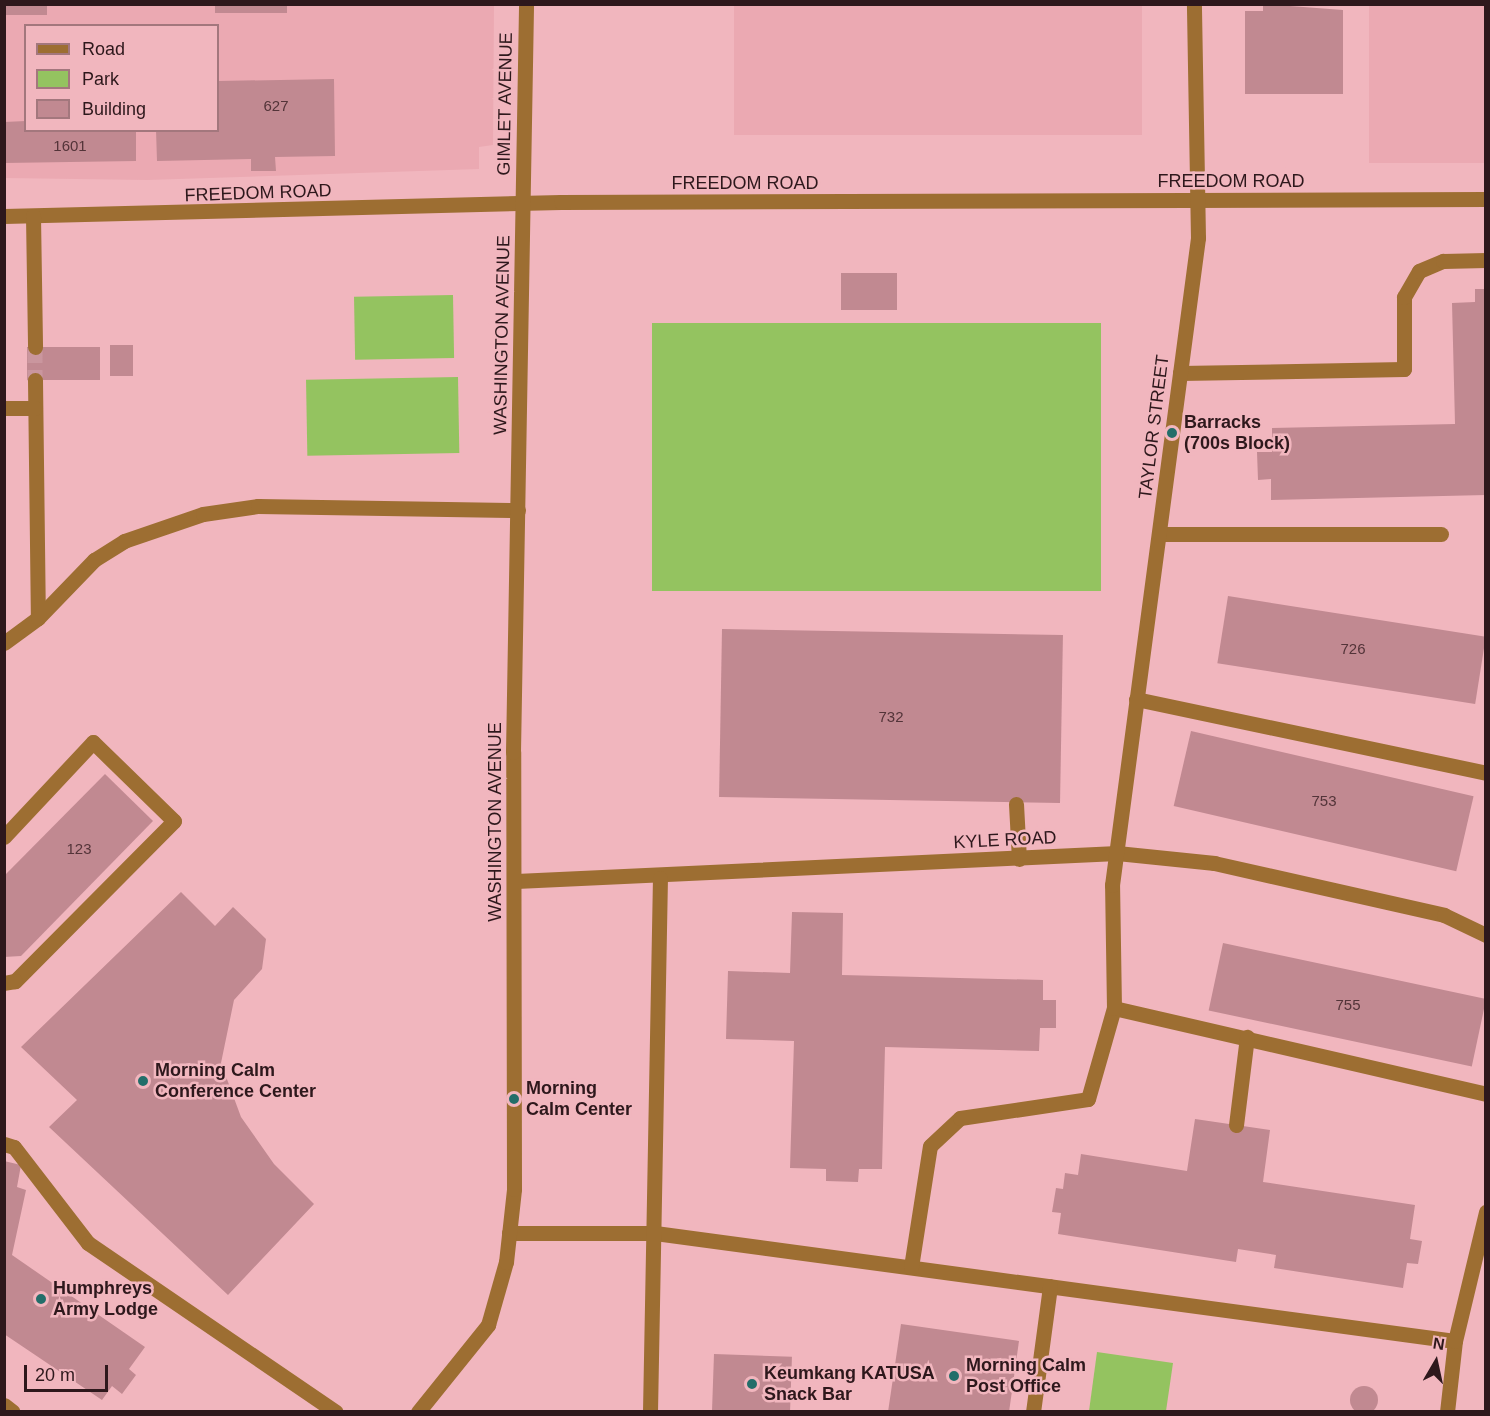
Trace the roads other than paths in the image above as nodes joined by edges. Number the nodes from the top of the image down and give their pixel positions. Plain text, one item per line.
1 (526, 4) edge
2 (1194, 4) edge
3 (1485, 199) edge
4 (1198, 201) junction
5 (524, 203) junction
6 (4, 216) edge
7 (33, 216) junction
8 (1485, 260) edge
9 (35, 347) tunnel mouth
10 (1180, 373) junction
11 (35, 380) tunnel mouth
12 (4, 408) edge
13 (36, 408) junction
14 (518, 510) junction
15 (1159, 534) junction
16 (1441, 534) dead end
17 (38, 618) junction
18 (4, 643) edge
19 (1136, 699) junction
20 (1485, 773) edge
21 (1016, 804) dead end
22 (4, 837) edge
23 (1117, 854) junction
24 (1019, 859) junction
25 (660, 878) junction
26 (516, 881) junction
27 (1485, 935) edge
28 (4, 983) edge
29 (1114, 1008) junction
30 (1247, 1037) junction
31 (1485, 1094) edge
32 (1236, 1125) dead end
33 (4, 1144) edge
34 (1485, 1212) edge
35 (509, 1233) junction
36 (655, 1233) junction
37 (911, 1267) junction
38 (1050, 1286) junction
39 (1455, 1341) junction
40 (4, 1406) edge
41 (13, 1412) edge
42 (336, 1412) edge
43 (418, 1412) edge
44 (650, 1412) edge
45 (1033, 1412) edge
46 (1447, 1412) edge

1 - 5 street, GIMLET AVENUE
2 - 4 street, TAYLOR STREET
3 - 4 street, FREEDOM ROAD
4 - 5 street, FREEDOM ROAD
4 - 10 street, TAYLOR STREET
5 - 7 street, FREEDOM ROAD
5 - 14 street, WASHINGTON AVENUE
6 - 7 street, FREEDOM ROAD
7 - 9 street
8 - 10 street
10 - 15 street, TAYLOR STREET
11 - 13 street
12 - 13 street
13 - 17 street
14 - 17 street
14 - 26 street, WASHINGTON AVENUE
15 - 16 street
15 - 19 street, TAYLOR STREET
17 - 18 street
19 - 20 street
19 - 23 street, TAYLOR STREET
21 - 24 street
22 - 28 street
23 - 24 street, KYLE ROAD
23 - 27 street, KYLE ROAD
23 - 29 street, TAYLOR STREET
24 - 25 street, KYLE ROAD
25 - 26 street, KYLE ROAD
25 - 36 street
26 - 35 street, WASHINGTON AVENUE
29 - 30 street
29 - 37 street, TAYLOR STREET
30 - 31 street
30 - 32 street
33 - 42 street
34 - 39 street
35 - 36 street
35 - 43 street, WASHINGTON AVENUE
36 - 37 street
36 - 44 street
37 - 38 street
38 - 39 street
38 - 45 street
39 - 46 street
40 - 41 street

